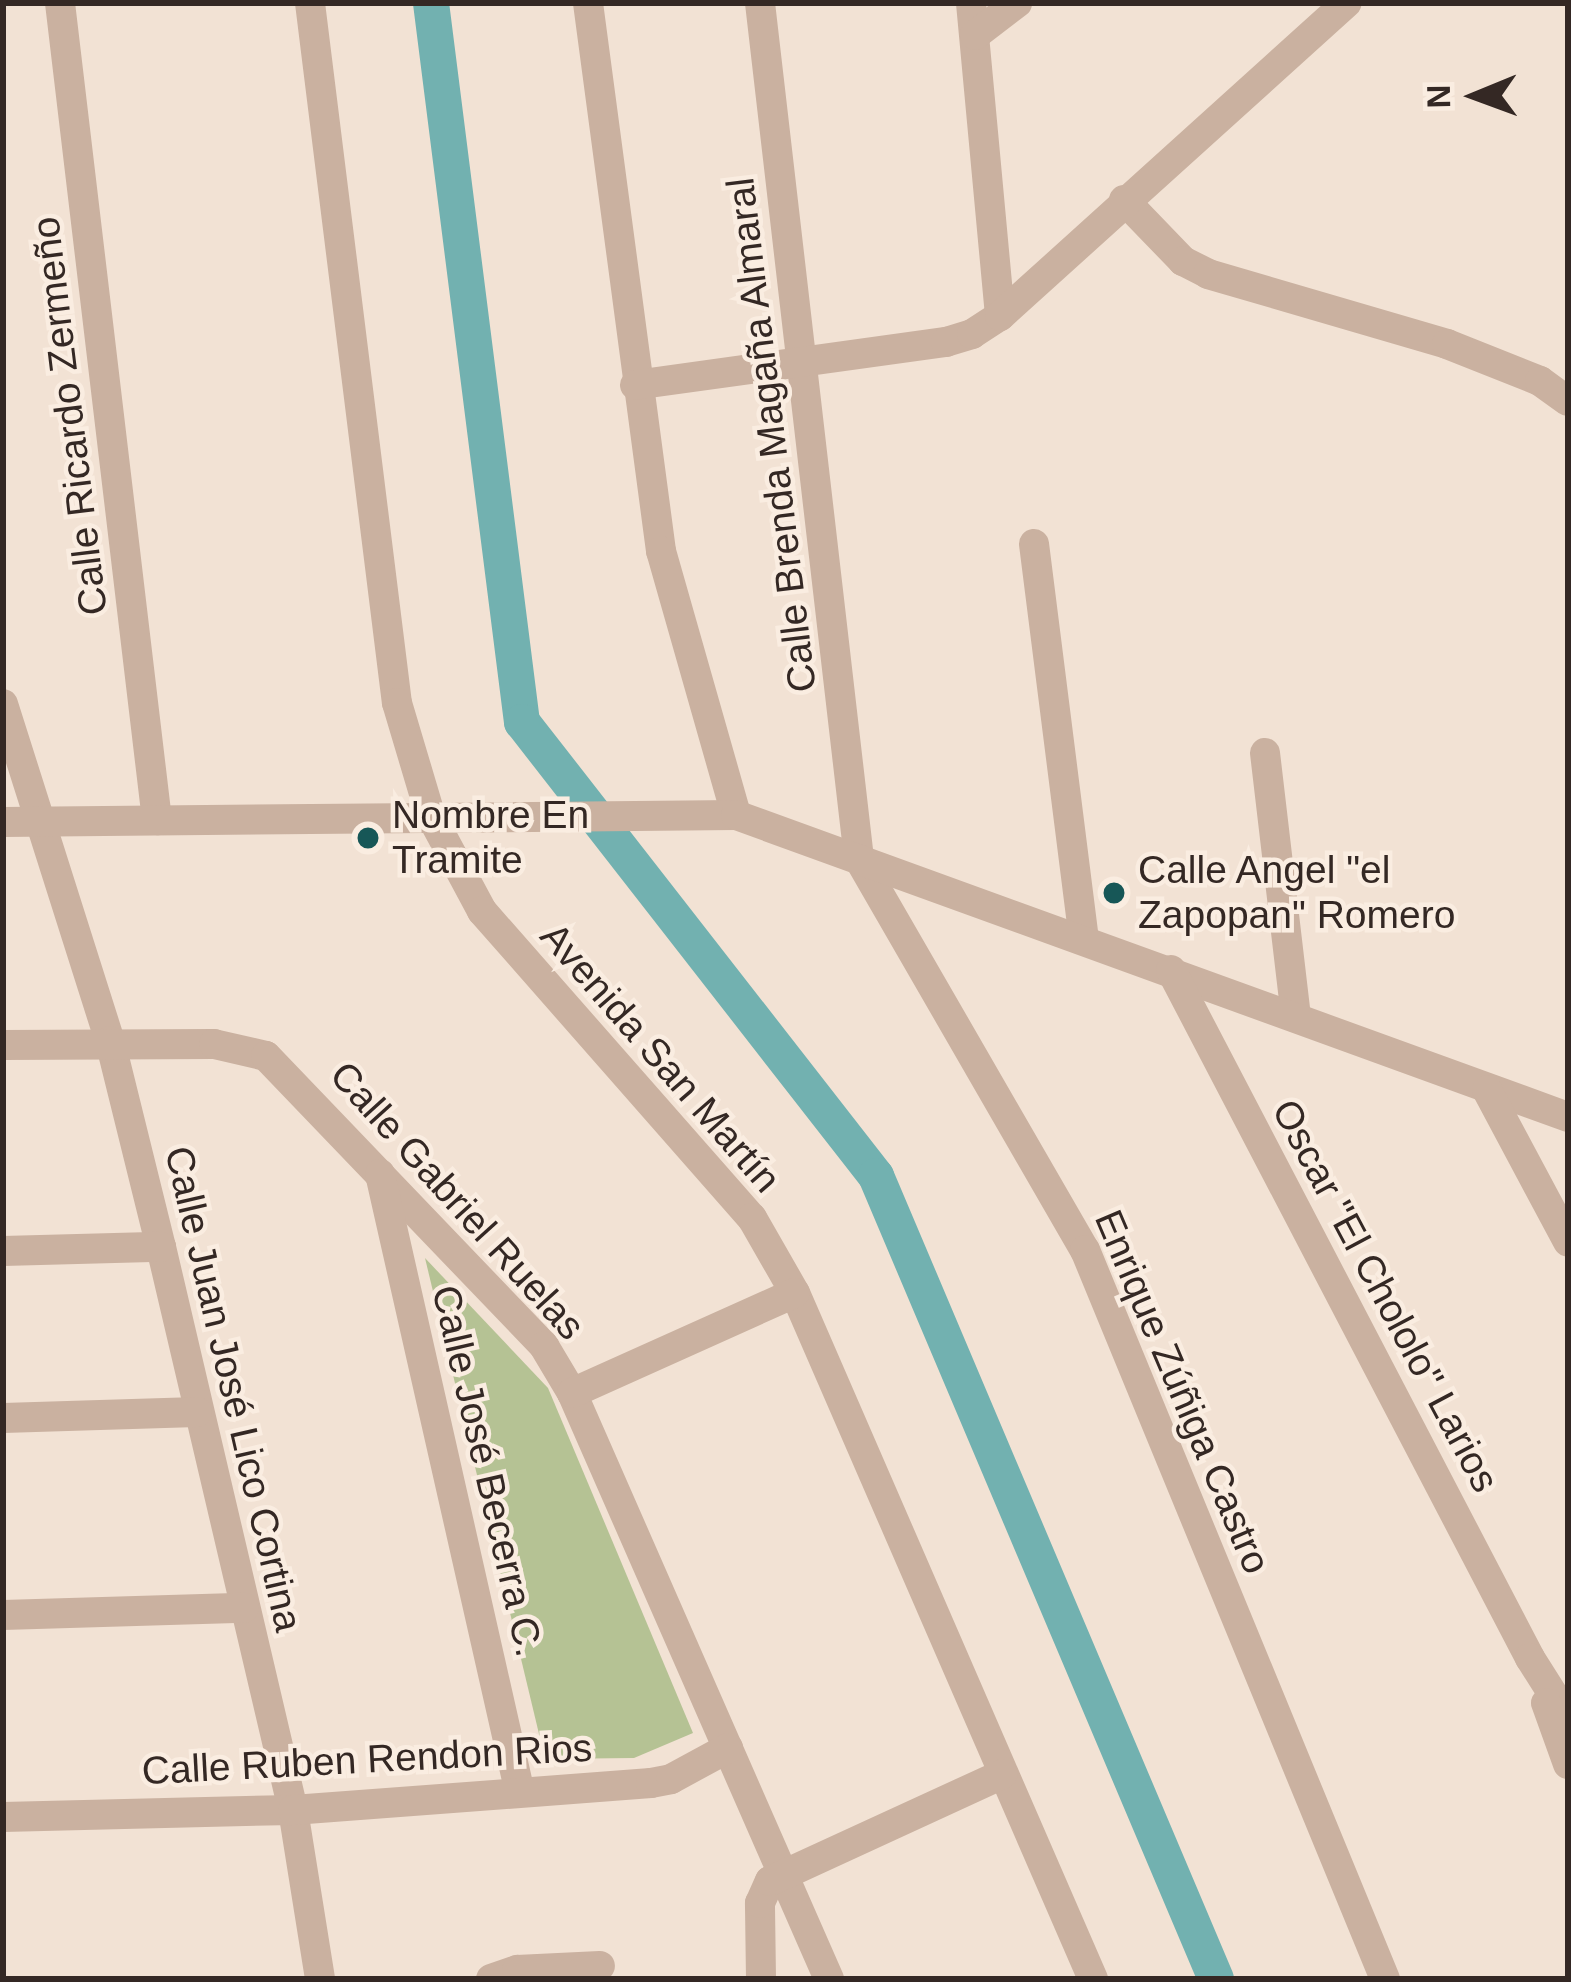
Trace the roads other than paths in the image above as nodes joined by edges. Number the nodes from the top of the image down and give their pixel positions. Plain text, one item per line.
1 (61, 3) edge
2 (310, 3) edge
3 (588, 3) edge
4 (760, 3) edge
5 (971, 3) edge
6 (1016, 3) edge
7 (1346, 3) edge
8 (975, 35) junction
9 (1124, 200) junction
10 (1000, 316) junction
11 (804, 363) junction
12 (635, 385) junction
13 (1568, 401) edge
14 (1034, 544) dead end
15 (3, 704) edge
16 (1265, 753) dead end
17 (430, 814) junction
18 (736, 814) junction
19 (157, 820) junction
20 (43, 822) junction
21 (3, 823) edge
22 (859, 859) junction
23 (1084, 940) junction
24 (1171, 970) junction
25 (1296, 1016) junction
26 (110, 1041) junction
27 (3, 1046) edge
28 (1487, 1090) junction
29 (1568, 1117) edge
30 (379, 1170) junction
31 (1568, 1242) edge
32 (161, 1246) junction
33 (3, 1251) edge
34 (795, 1292) junction
35 (572, 1393) junction
36 (197, 1412) junction
37 (3, 1418) edge
38 (244, 1608) junction
39 (3, 1615) edge
40 (1530, 1658) junction
41 (1568, 1718) edge
42 (728, 1748) junction
43 (1568, 1764) edge
44 (1003, 1774) junction
45 (519, 1789) junction
46 (293, 1810) junction
47 (3, 1817) edge
48 (782, 1872) junction
49 (600, 1966) dead end
50 (320, 1979) edge
51 (490, 1979) edge
52 (761, 1979) edge
53 (829, 1979) edge
54 (1094, 1979) edge
55 (1385, 1979) edge

1 - 19 street, Calle Ricardo Zermeño
2 - 17 street, Avenida San Martín
3 - 12 street
4 - 11 street, Calle Brenda Magaña Almaral
5 - 8 street
6 - 8 street
7 - 9 street
8 - 10 street
9 - 10 street
9 - 13 street
10 - 11 street
11 - 12 street
11 - 22 street, Calle Brenda Magaña Almaral
12 - 18 street
14 - 23 street
15 - 20 street, Calle Juan José Lico Cortina
16 - 25 street
17 - 18 street
17 - 19 street
17 - 34 street, Avenida San Martín
18 - 22 street
19 - 20 street
20 - 21 street
20 - 26 street, Calle Juan José Lico Cortina
22 - 23 street
22 - 55 street, Enrique Zúñiga Castro
23 - 24 street
24 - 25 street
24 - 40 street, Oscar "El Chololo" Larios
25 - 28 street
26 - 27 street, Calle Gabriel Ruelas
26 - 30 street, Calle Gabriel Ruelas
26 - 32 street, Calle Juan José Lico Cortina
28 - 29 street
28 - 31 street
30 - 35 street, Calle Gabriel Ruelas
30 - 45 street, Calle José Becerra C.
32 - 33 street
32 - 36 street, Calle Juan José Lico Cortina
34 - 35 street
34 - 44 street, Avenida San Martín
35 - 42 street, Calle Gabriel Ruelas
36 - 37 street
36 - 38 street, Calle Juan José Lico Cortina
38 - 39 street
38 - 46 street, Calle Juan José Lico Cortina
40 - 41 street, Oscar "El Chololo" Larios
40 - 43 street, Oscar "El Chololo" Larios
42 - 45 street, Calle Ruben Rendon Rios
42 - 48 street, Calle Gabriel Ruelas
44 - 48 street
44 - 54 street, Avenida San Martín
45 - 46 street, Calle Ruben Rendon Rios
46 - 47 street, Calle Ruben Rendon Rios
46 - 50 street, Calle Juan José Lico Cortina
48 - 52 street
48 - 53 street, Calle Gabriel Ruelas
49 - 51 street

